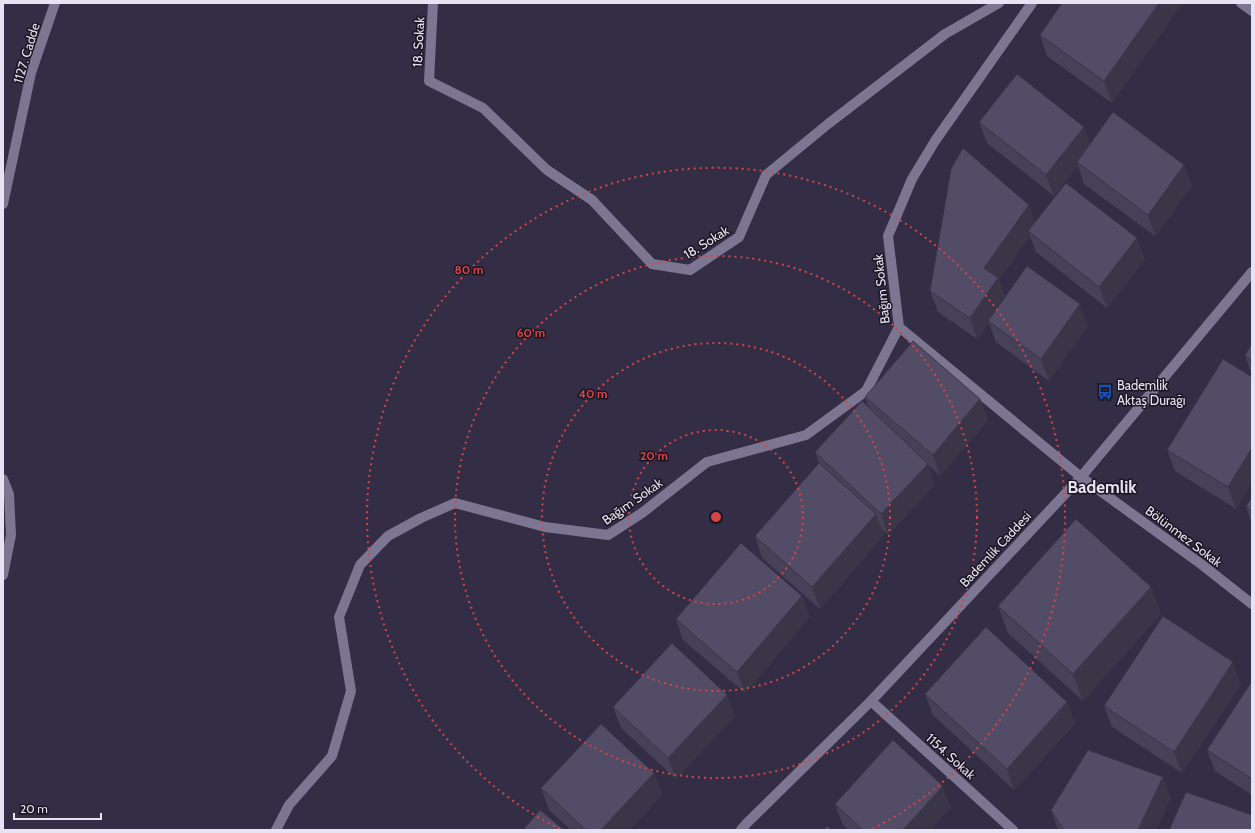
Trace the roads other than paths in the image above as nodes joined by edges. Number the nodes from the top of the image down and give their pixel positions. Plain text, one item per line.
1 (55, 3) edge
2 (433, 3) edge
3 (999, 3) edge
4 (1032, 3) edge
5 (1241, 3) edge
6 (1252, 11) edge
7 (3, 204) edge
8 (1252, 272) edge
9 (899, 327) junction
10 (1081, 476) junction
11 (3, 479) edge
12 (3, 574) edge
13 (1252, 604) edge
14 (871, 701) junction
15 (276, 830) edge
16 (741, 830) edge
17 (1014, 830) edge

1 - 7 street, 1127. Cadde
2 - 3 street, 18. Sokak
4 - 9 street, Bağım Sokak
5 - 6 street
8 - 10 street, Bademlik Caddesi
9 - 10 street, Bölünmez Sokak
9 - 15 street, Bağım Sokak
10 - 13 street, Bölünmez Sokak
10 - 14 street, Bademlik Caddesi
11 - 12 street
14 - 16 street, Bademlik Caddesi
14 - 17 street, 1154. Sokak

